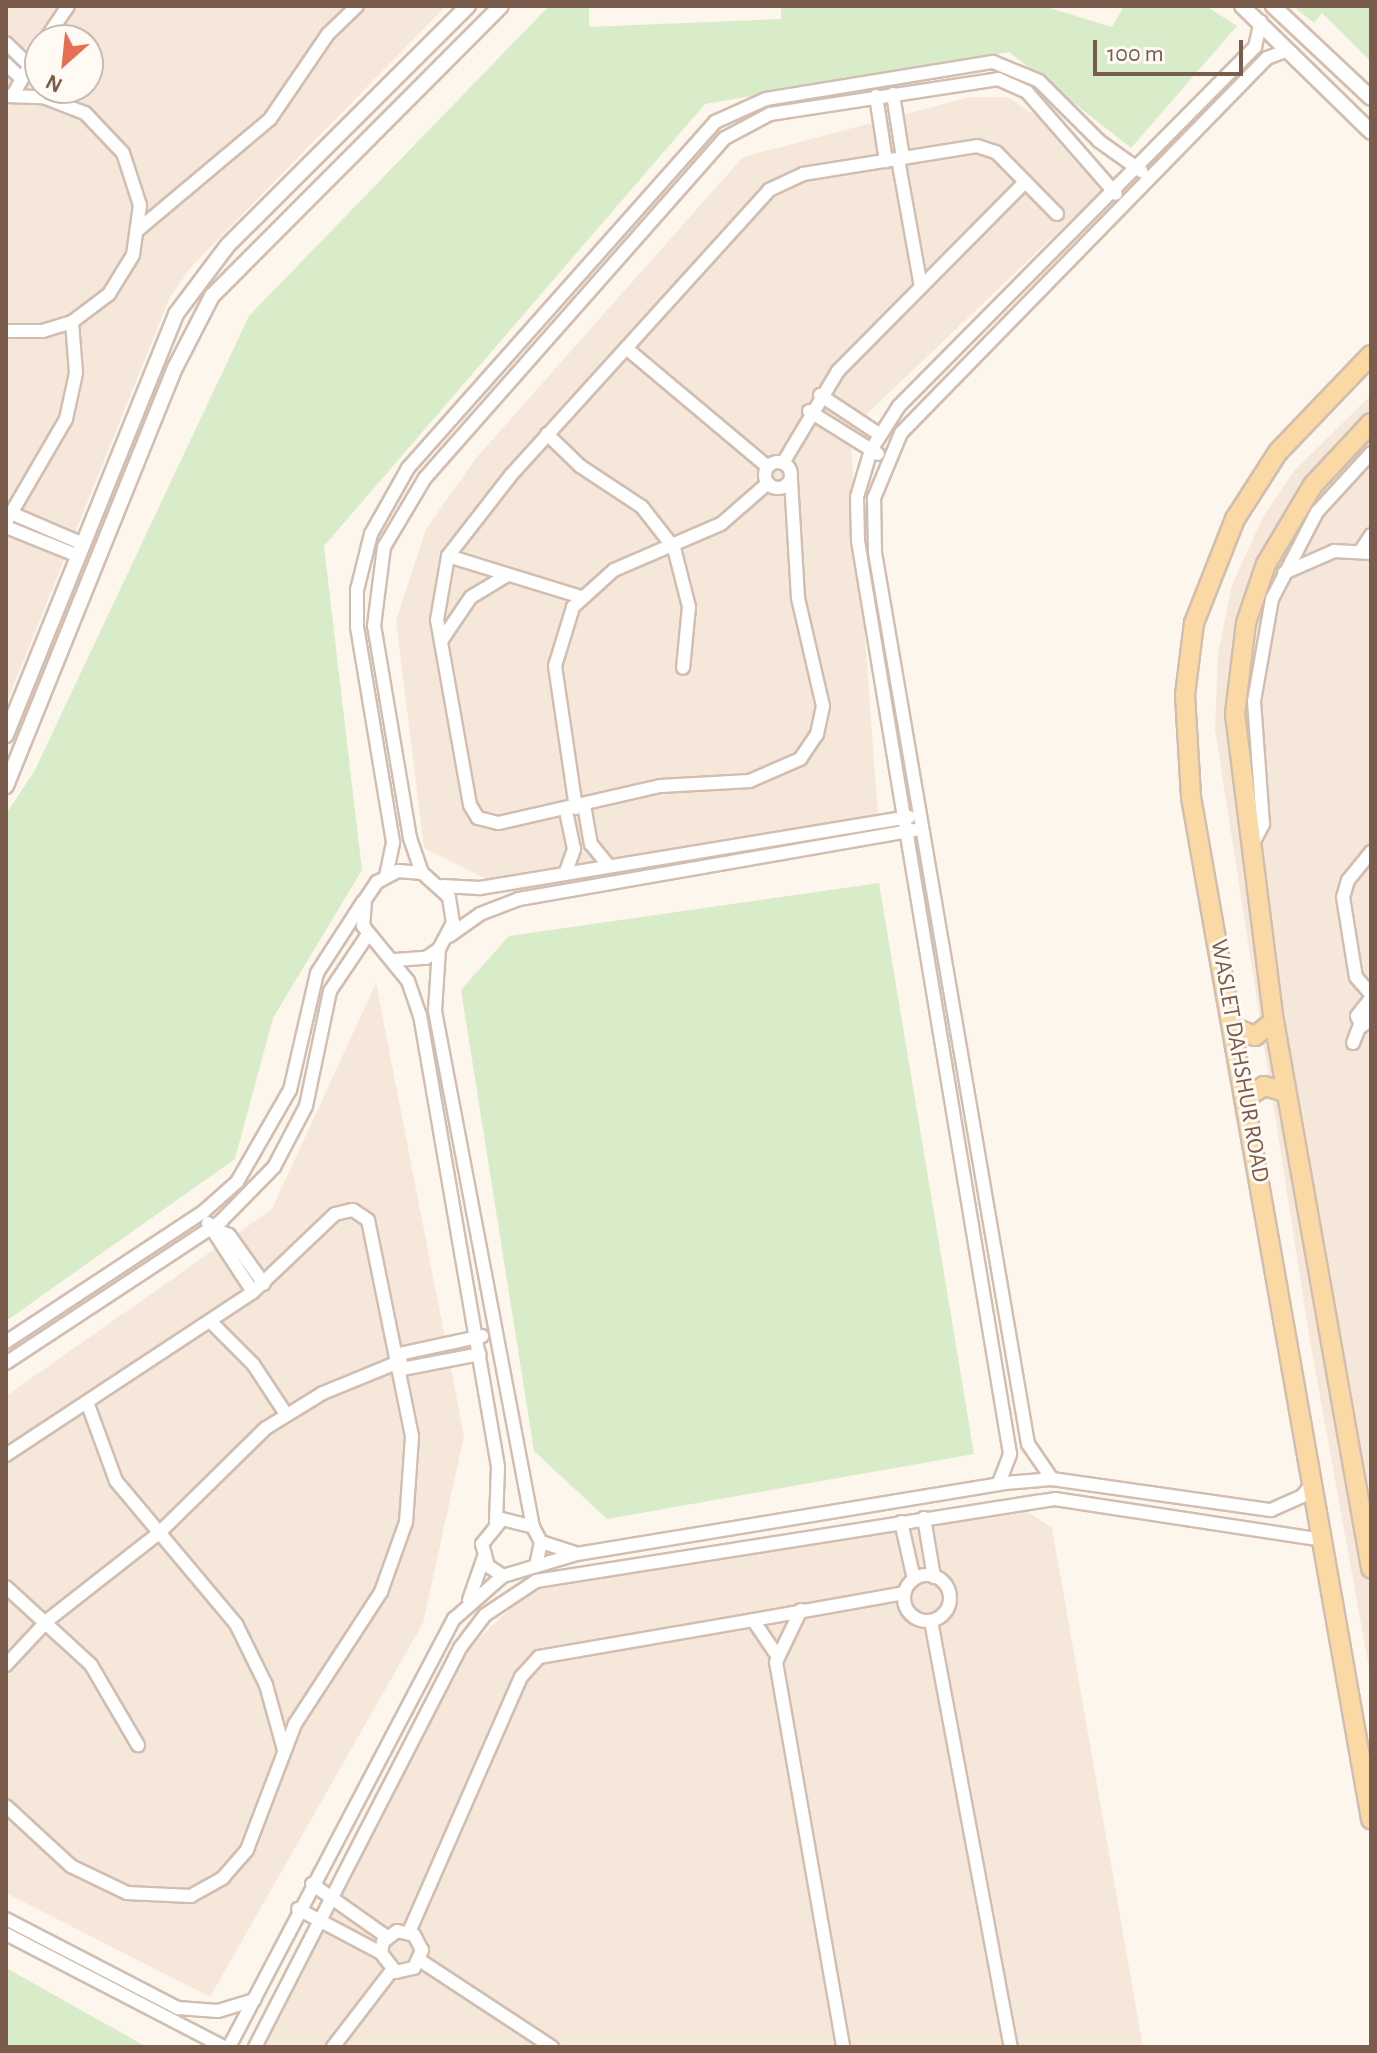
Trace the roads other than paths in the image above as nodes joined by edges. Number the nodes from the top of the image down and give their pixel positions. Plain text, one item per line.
1 (68, 6) edge
2 (357, 6) edge
3 (468, 6) edge
4 (501, 6) edge
5 (1242, 6) edge
6 (1273, 6) edge
7 (1261, 22) junction
8 (56, 24) edge
9 (6, 43) edge
10 (1288, 50) junction
11 (24, 60) edge
12 (6, 64) edge
13 (24, 69) edge
14 (19, 76) junction
15 (893, 94) junction
16 (10, 95) edge
17 (876, 96) junction
18 (1371, 98) edge
19 (1371, 132) edge
20 (896, 159) junction
21 (1136, 166) junction
22 (1148, 177) junction
23 (1025, 182) junction
24 (1113, 190) junction
25 (1125, 203) junction
26 (1057, 214) dead end
27 (139, 229) junction
28 (921, 287) junction
29 (72, 322) junction
30 (6, 331) edge
31 (626, 348) junction
32 (1371, 355) edge
33 (820, 395) junction
34 (809, 411) junction
35 (1371, 423) edge
36 (547, 434) junction
37 (879, 434) junction
38 (871, 450) junction
39 (1371, 453) edge
40 (886, 457) junction
41 (783, 463) junction
42 (768, 467) junction
43 (791, 480) junction
44 (768, 483) junction
45 (9, 513) edge
46 (1371, 535) edge
47 (674, 548) junction
48 (79, 549) junction
49 (1366, 551) edge
50 (448, 556) junction
51 (1281, 574) junction
52 (506, 576) junction
53 (581, 597) junction
54 (441, 641) junction
55 (683, 668) dead end
56 (6, 735) edge
57 (6, 786) edge
58 (575, 808) junction
59 (921, 815) junction
60 (905, 824) junction
61 (923, 828) junction
62 (1248, 848) junction
63 (1371, 852) edge
64 (609, 866) junction
65 (422, 873) junction
66 (565, 874) junction
67 (386, 876) junction
68 (442, 886) junction
69 (365, 900) junction
70 (367, 936) junction
71 (449, 936) junction
72 (439, 949) junction
73 (395, 960) junction
74 (1371, 996) edge
75 (1274, 1021) junction
76 (1232, 1027) junction
77 (1353, 1043) dead end
78 (1286, 1092) junction
79 (1244, 1099) junction
80 (202, 1213) junction
81 (212, 1228) junction
82 (264, 1284) junction
83 (253, 1292) junction
84 (210, 1321) junction
85 (496, 1334) junction
86 (477, 1337) junction
87 (6, 1342) edge
88 (480, 1354) junction
89 (401, 1361) junction
90 (6, 1363) edge
91 (87, 1402) junction
92 (286, 1414) junction
93 (6, 1455) edge
94 (1038, 1479) junction
95 (1052, 1479) junction
96 (999, 1483) junction
97 (1313, 1483) junction
98 (1042, 1500) junction
99 (924, 1518) junction
100 (496, 1522) junction
101 (901, 1522) junction
102 (533, 1527) junction
103 (159, 1533) junction
104 (1324, 1540) junction
105 (541, 1542) junction
106 (928, 1542) junction
107 (906, 1545) junction
108 (577, 1554) junction
109 (484, 1557) junction
110 (529, 1567) junction
111 (1371, 1568) edge
112 (503, 1576) junction
113 (934, 1577) junction
114 (914, 1579) junction
115 (530, 1584) junction
116 (6, 1587) edge
117 (904, 1593) junction
118 (468, 1603) junction
119 (801, 1610) junction
120 (48, 1620) junction
121 (753, 1620) junction
122 (931, 1621) junction
123 (776, 1654) junction
124 (6, 1665) edge
125 (138, 1745) dead end
126 (284, 1750) junction
127 (6, 1806) edge
128 (1371, 1819) edge
129 (312, 1884) junction
130 (332, 1900) junction
131 (298, 1909) junction
132 (6, 1919) edge
133 (320, 1923) junction
134 (409, 1932) junction
135 (6, 1934) edge
136 (387, 1937) junction
137 (381, 1953) junction
138 (421, 1961) junction
139 (392, 1970) junction
140 (254, 2000) junction
141 (226, 2047) edge
142 (255, 2047) edge
143 (333, 2047) edge
144 (552, 2047) edge
145 (843, 2047) edge
146 (1011, 2047) edge

1 - 8 street
2 - 27 street
3 - 48 street
4 - 57 street
5 - 7 street
6 - 18 street
7 - 10 street
7 - 21 street
9 - 11 street
10 - 19 street
10 - 22 street
12 - 14 street
13 - 14 street
14 - 16 street
15 - 17 street
15 - 20 street
15 - 24 street
16 - 27 street
17 - 20 street
17 - 65 street
20 - 23 street
20 - 28 street
20 - 31 street
21 - 22 street
21 - 24 street
21 - 67 street
22 - 25 street
23 - 26 street
23 - 28 street
24 - 25 street
24 - 37 street
25 - 40 street
27 - 29 street
28 - 33 street
29 - 30 street
29 - 45 street
31 - 36 street
31 - 42 street
32 - 76 main road, WASLET DAHSHUR ROAD
33 - 34 street
33 - 37 street
34 - 38 street
34 - 41 street
35 - 62 main road, WASLET DAHSHUR ROAD
36 - 47 street
36 - 50 street
37 - 38 street
38 - 40 street
38 - 60 street
39 - 51 street
40 - 59 street
41 - 42 street
41 - 43 street
42 - 44 street
43 - 44 street
43 - 58 street
44 - 47 street
45 - 48 street
46 - 49 street
47 - 53 street
47 - 55 street
48 - 56 street
49 - 51 street
50 - 52 street
50 - 54 street
51 - 62 street
52 - 53 street
52 - 54 street
53 - 58 street
54 - 58 street
58 - 64 street
58 - 66 street
59 - 60 street
59 - 61 street
60 - 61 street
60 - 64 street
60 - 71 street
60 - 96 street
61 - 95 street
62 - 75 main road, WASLET DAHSHUR ROAD
63 - 74 street
64 - 66 street
65 - 67 street
65 - 68 street
66 - 68 street
67 - 69 street
68 - 71 street
69 - 70 street
69 - 80 street
70 - 73 street
70 - 81 street
71 - 72 street
72 - 73 street
72 - 85 street
73 - 86 street
74 - 77 street
75 - 76 main road
75 - 78 main road, WASLET DAHSHUR ROAD
76 - 79 main road, WASLET DAHSHUR ROAD
78 - 79 main road
78 - 111 main road, WASLET DAHSHUR ROAD
79 - 97 main road, WASLET DAHSHUR ROAD
80 - 81 street
80 - 87 street
81 - 82 street
81 - 83 street
81 - 90 street
82 - 83 street
82 - 89 street
83 - 84 street
84 - 91 street
84 - 92 street
85 - 86 street
85 - 102 street
86 - 88 street
86 - 89 street
88 - 89 street
88 - 100 street
89 - 92 street
89 - 126 street
91 - 93 street
91 - 103 street
92 - 103 street
94 - 95 street
94 - 96 street
94 - 98 street
95 - 97 street
96 - 108 street
97 - 104 main road, WASLET DAHSHUR ROAD
98 - 99 street
98 - 104 street
99 - 101 street
99 - 106 street
100 - 102 street
100 - 109 street
101 - 107 street
101 - 115 street
102 - 105 street
103 - 120 street
103 - 126 street
104 - 128 main road, WASLET DAHSHUR ROAD
105 - 108 street
105 - 110 street
106 - 107 street
106 - 113 street
107 - 114 street
108 - 110 street
109 - 112 street
109 - 118 street
110 - 112 street
110 - 115 street
112 - 118 street
113 - 114 street
113 - 122 street
114 - 117 street
115 - 130 street
116 - 120 street
117 - 119 street
117 - 122 street
118 - 129 street
119 - 121 street
119 - 123 street
120 - 124 street
120 - 125 street
121 - 123 street
121 - 134 street
122 - 146 street
123 - 145 street
126 - 127 street
129 - 130 street
129 - 131 street
130 - 133 street
130 - 136 street
131 - 133 street
131 - 140 street
132 - 140 street
133 - 137 street
133 - 142 street
134 - 136 street
134 - 138 street
135 - 141 street
136 - 137 street
137 - 139 street
138 - 139 street
138 - 144 street
139 - 143 street
140 - 141 street

